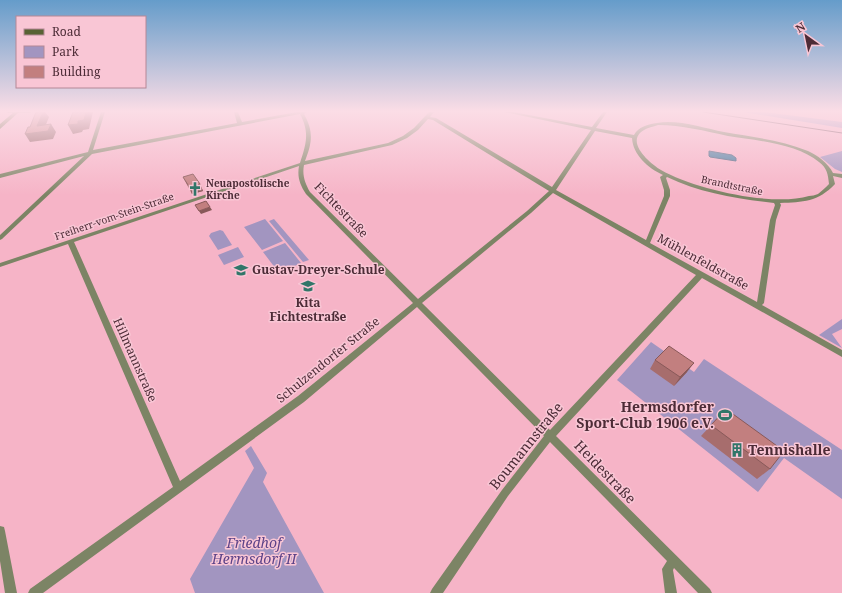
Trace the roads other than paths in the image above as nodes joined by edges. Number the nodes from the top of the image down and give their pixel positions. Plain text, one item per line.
1 (94, 140) edge
2 (159, 140) edge
3 (309, 140) edge
4 (399, 140) edge
5 (468, 140) edge
6 (587, 140) edge
7 (634, 140) edge
8 (757, 140) edge
9 (90, 153) junction
10 (301, 164) junction
11 (831, 174) junction
12 (666, 175) junction
13 (0, 176) edge
14 (842, 176) edge
15 (552, 190) junction
16 (777, 202) junction
17 (0, 238) edge
18 (70, 241) junction
19 (646, 243) junction
20 (0, 265) edge
21 (701, 274) junction
22 (418, 303) junction
23 (758, 306) junction
24 (842, 354) edge
25 (550, 435) junction
26 (178, 488) junction
27 (0, 531) edge
28 (673, 561) junction
29 (11, 593) edge
30 (34, 593) edge
31 (436, 593) edge
32 (671, 593) edge
33 (706, 593) edge

1 - 9 street
2 - 9 street
3 - 10 street, Fichtestraße
4 - 10 street, Freiherr-vom-Stein-Straße
5 - 15 street, Mühlenfeldstraße
6 - 15 street, Schulzendorfer Straße
7 - 12 street, Brandtstraße
8 - 11 street
9 - 13 street
9 - 17 street
10 - 18 street, Freiherr-vom-Stein-Straße
10 - 22 street, Fichtestraße
11 - 14 street
11 - 16 street, Brandtstraße
12 - 16 street, Brandtstraße
12 - 19 street
15 - 19 street, Mühlenfeldstraße
15 - 22 street, Schulzendorfer Straße
16 - 23 street
18 - 20 street, Freiherr-vom-Stein-Straße
18 - 26 street, Hillmannstraße
19 - 21 street, Mühlenfeldstraße
21 - 23 street, Mühlenfeldstraße
21 - 25 street, Boumannstraße
22 - 25 street, Heidestraße
22 - 26 street, Schulzendorfer Straße
23 - 24 street, Mühlenfeldstraße
25 - 28 street, Heidestraße
25 - 31 street, Boumannstraße
26 - 30 street, Schulzendorfer Straße
27 - 29 street
28 - 32 street
28 - 33 street, Heidestraße

